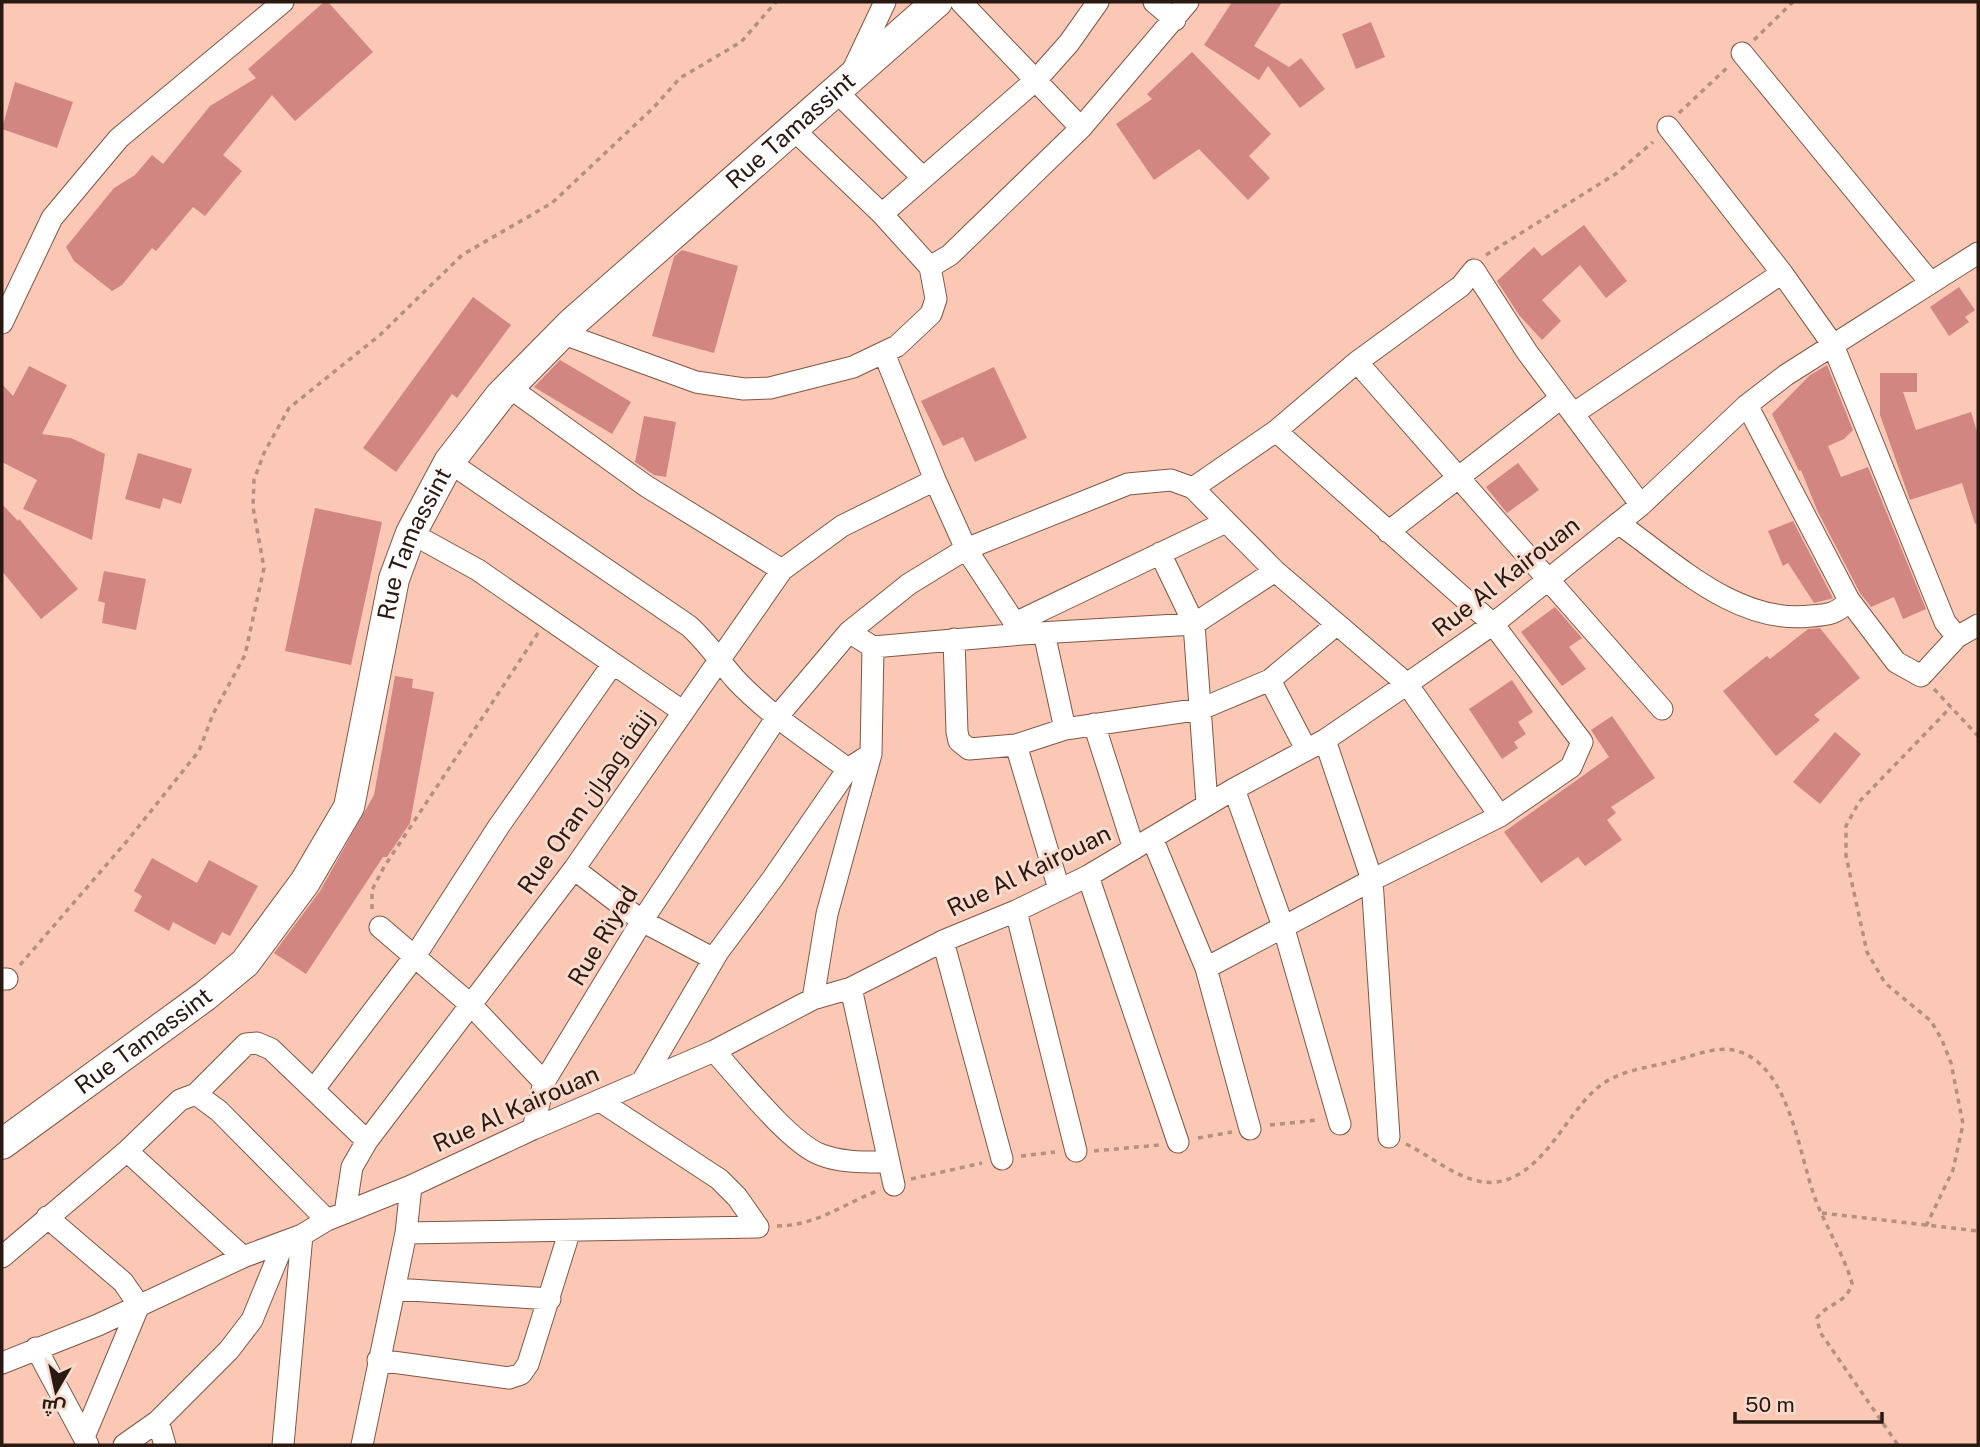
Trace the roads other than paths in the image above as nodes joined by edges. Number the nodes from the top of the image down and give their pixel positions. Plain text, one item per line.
1 (283, 2) edge
2 (885, 2) edge
3 (937, 2) edge
4 (961, 2) edge
5 (1098, 2) edge
6 (1153, 2) edge
7 (1188, 2) edge
8 (1175, 20) junction
9 (1742, 53) dead end
10 (1037, 79) junction
11 (842, 86) junction
12 (1668, 127) road end
13 (1081, 128) junction
14 (793, 129) junction
15 (923, 178) junction
16 (882, 215) junction
17 (1978, 253) edge
18 (930, 267) junction
19 (1782, 273) junction
20 (1930, 282) junction
21 (2, 323) edge
22 (562, 334) junction
23 (1833, 345) junction
24 (884, 353) junction
25 (1357, 362) junction
26 (509, 387) junction
27 (1747, 405) junction
28 (1567, 406) junction
29 (1276, 430) junction
30 (449, 462) junction
31 (1456, 477) junction
32 (935, 480) junction
33 (1193, 488) junction
34 (1641, 505) junction
35 (1226, 522) junction
36 (1618, 523) junction
37 (1388, 532) junction
38 (411, 533) junction
39 (966, 549) junction
40 (1160, 554) junction
41 (782, 570) junction
42 (1275, 571) junction
43 (1549, 577) junction
44 (1849, 600) junction
45 (1194, 624) junction
46 (1493, 624) junction
47 (1336, 625) junction
48 (1978, 625) edge
49 (1018, 629) junction
50 (849, 632) junction
51 (1044, 634) junction
52 (1957, 637) junction
53 (954, 639) junction
54 (873, 647) junction
55 (723, 660) junction
56 (612, 665) junction
57 (1270, 680) junction
58 (1407, 684) junction
59 (1201, 709) junction
60 (1662, 709) dead end
61 (682, 711) junction
62 (777, 717) junction
63 (1094, 724) junction
64 (1065, 729) junction
65 (1325, 740) junction
66 (1016, 744) junction
67 (1306, 749) junction
68 (871, 754) junction
69 (848, 769) junction
70 (1234, 789) junction
71 (1207, 804) junction
72 (1500, 816) junction
73 (1143, 844) junction
74 (574, 869) junction
75 (1088, 876) junction
76 (1372, 880) junction
77 (1059, 889) junction
78 (1016, 911) junction
79 (642, 921) junction
80 (380, 927) road end
81 (1284, 929) junction
82 (943, 941) junction
83 (415, 956) junction
84 (713, 959) junction
85 (1206, 968) junction
86 (851, 988) junction
87 (813, 999) junction
88 (471, 1005) junction
89 (714, 1051) junction
90 (643, 1080) junction
91 (544, 1083) junction
92 (314, 1089) junction
93 (196, 1094) junction
94 (600, 1101) junction
95 (1340, 1124) road end
96 (533, 1129) junction
97 (1250, 1129) road end
98 (1389, 1137) road end
99 (367, 1141) junction
100 (1178, 1142) road end
101 (2, 1144) edge
102 (127, 1151) junction
103 (1076, 1151) road end
104 (1002, 1159) road end
105 (889, 1162) junction
106 (894, 1185) road end
107 (411, 1186) junction
108 (336, 1216) junction
109 (47, 1217) junction
110 (570, 1230) junction
111 (406, 1233) junction
112 (293, 1239) junction
113 (2, 1257) edge
114 (243, 1257) junction
115 (395, 1289) junction
116 (550, 1299) junction
117 (139, 1305) junction
118 (36, 1348) junction
119 (378, 1360) junction
120 (2, 1363) edge
121 (158, 1421) junction
122 (86, 1441) edge
123 (124, 1445) edge
124 (165, 1445) edge
125 (283, 1445) edge
126 (362, 1445) edge

1 - 21 street
2 - 11 street
3 - 11 main road, Rue Tamassint
4 - 10 street
5 - 10 street
6 - 8 street
7 - 8 street
8 - 13 street
9 - 20 street
10 - 13 street
10 - 15 street
11 - 14 main road, Rue Tamassint
11 - 15 street
12 - 19 street
13 - 18 street
14 - 16 street
14 - 22 main road, Rue Tamassint
15 - 16 street
16 - 18 street
17 - 20 street, Rue Al Kairouan
18 - 24 street
19 - 23 street
19 - 28 street
20 - 23 street, Rue Al Kairouan
22 - 24 street
22 - 26 main road, Rue Tamassint
23 - 27 street, Rue Al Kairouan
23 - 52 street
24 - 32 street
25 - 28 street
25 - 29 street
25 - 31 street
26 - 30 main road, Rue Tamassint
26 - 41 street
27 - 34 street, Rue Al Kairouan
27 - 44 street
28 - 31 street
28 - 34 street
29 - 33 street
29 - 37 street
30 - 38 main road, Rue Tamassint
30 - 55 street
31 - 37 street
31 - 43 street
32 - 39 street
32 - 41 street, Rue Oran زنقة وهران
33 - 35 street
33 - 39 street, Rue Riyad
34 - 36 street, Rue Al Kairouan
35 - 40 street
35 - 42 street
36 - 43 street, Rue Al Kairouan
36 - 44 street
37 - 46 street
38 - 56 street
38 - 101 main road, Rue Tamassint
39 - 49 street
39 - 50 street, Rue Riyad
40 - 45 street
40 - 49 street
41 - 55 street, Rue Oran زنقة وهران
42 - 45 street
42 - 47 street
43 - 46 street, Rue Al Kairouan
43 - 60 street
44 - 52 street
45 - 51 street
45 - 59 street
46 - 58 street, Rue Al Kairouan
46 - 72 street
47 - 57 street
47 - 58 street
48 - 52 street
49 - 51 street
49 - 53 street
50 - 54 street
50 - 62 street, Rue Riyad
51 - 64 street
53 - 54 street
53 - 66 street
54 - 68 street
55 - 61 street, Rue Oran زنقة وهران
55 - 62 street
56 - 61 street
56 - 83 street
57 - 59 street
57 - 67 street
58 - 65 street, Rue Al Kairouan
58 - 72 street
59 - 63 street
59 - 71 street
61 - 74 street, Rue Oran زنقة وهران
62 - 69 street
62 - 79 street, Rue Riyad
63 - 64 street
63 - 73 street
64 - 66 street
65 - 67 street, Rue Al Kairouan
65 - 76 street
66 - 77 street
67 - 70 street, Rue Al Kairouan
68 - 69 street
68 - 87 street
69 - 84 street
70 - 71 street, Rue Al Kairouan
70 - 81 street
71 - 73 street, Rue Al Kairouan
72 - 76 street
73 - 75 street, Rue Al Kairouan
73 - 85 street
74 - 79 street
74 - 88 street, Rue Oran زنقة وهران
75 - 77 street, Rue Al Kairouan
75 - 100 street
76 - 81 street
76 - 98 street
77 - 78 street, Rue Al Kairouan
78 - 82 street, Rue Al Kairouan
78 - 103 street
79 - 84 street
79 - 91 street, Rue Riyad
80 - 83 street
81 - 85 street
81 - 95 street
82 - 86 street, Rue Al Kairouan
82 - 104 street
83 - 88 street
83 - 92 street
84 - 90 street
85 - 97 street
86 - 87 street, Rue Al Kairouan
86 - 105 street
87 - 89 street, Rue Al Kairouan
88 - 91 street
88 - 99 street, Rue Oran زنقة وهران
89 - 90 street, Rue Al Kairouan
89 - 105 street
90 - 94 street, Rue Al Kairouan
91 - 96 street, Rue Riyad
92 - 93 street
92 - 99 street
93 - 102 street
93 - 108 street
94 - 96 street, Rue Al Kairouan
94 - 110 street
96 - 107 street, Rue Al Kairouan
99 - 108 street, Rue Oran زنقة وهران
102 - 109 street
102 - 114 street
105 - 106 street
107 - 108 street, Rue Al Kairouan
107 - 111 street
108 - 112 street, Rue Al Kairouan
109 - 113 street
109 - 117 street
110 - 111 street
110 - 116 street
111 - 115 street
112 - 114 street, Rue Al Kairouan
112 - 121 street
112 - 125 street
114 - 117 street, Rue Al Kairouan
115 - 116 street
115 - 119 street
116 - 119 street
117 - 118 street, Rue Al Kairouan
117 - 122 street
118 - 120 street, Rue Al Kairouan
118 - 122 street
119 - 126 street
121 - 123 street
121 - 124 street

